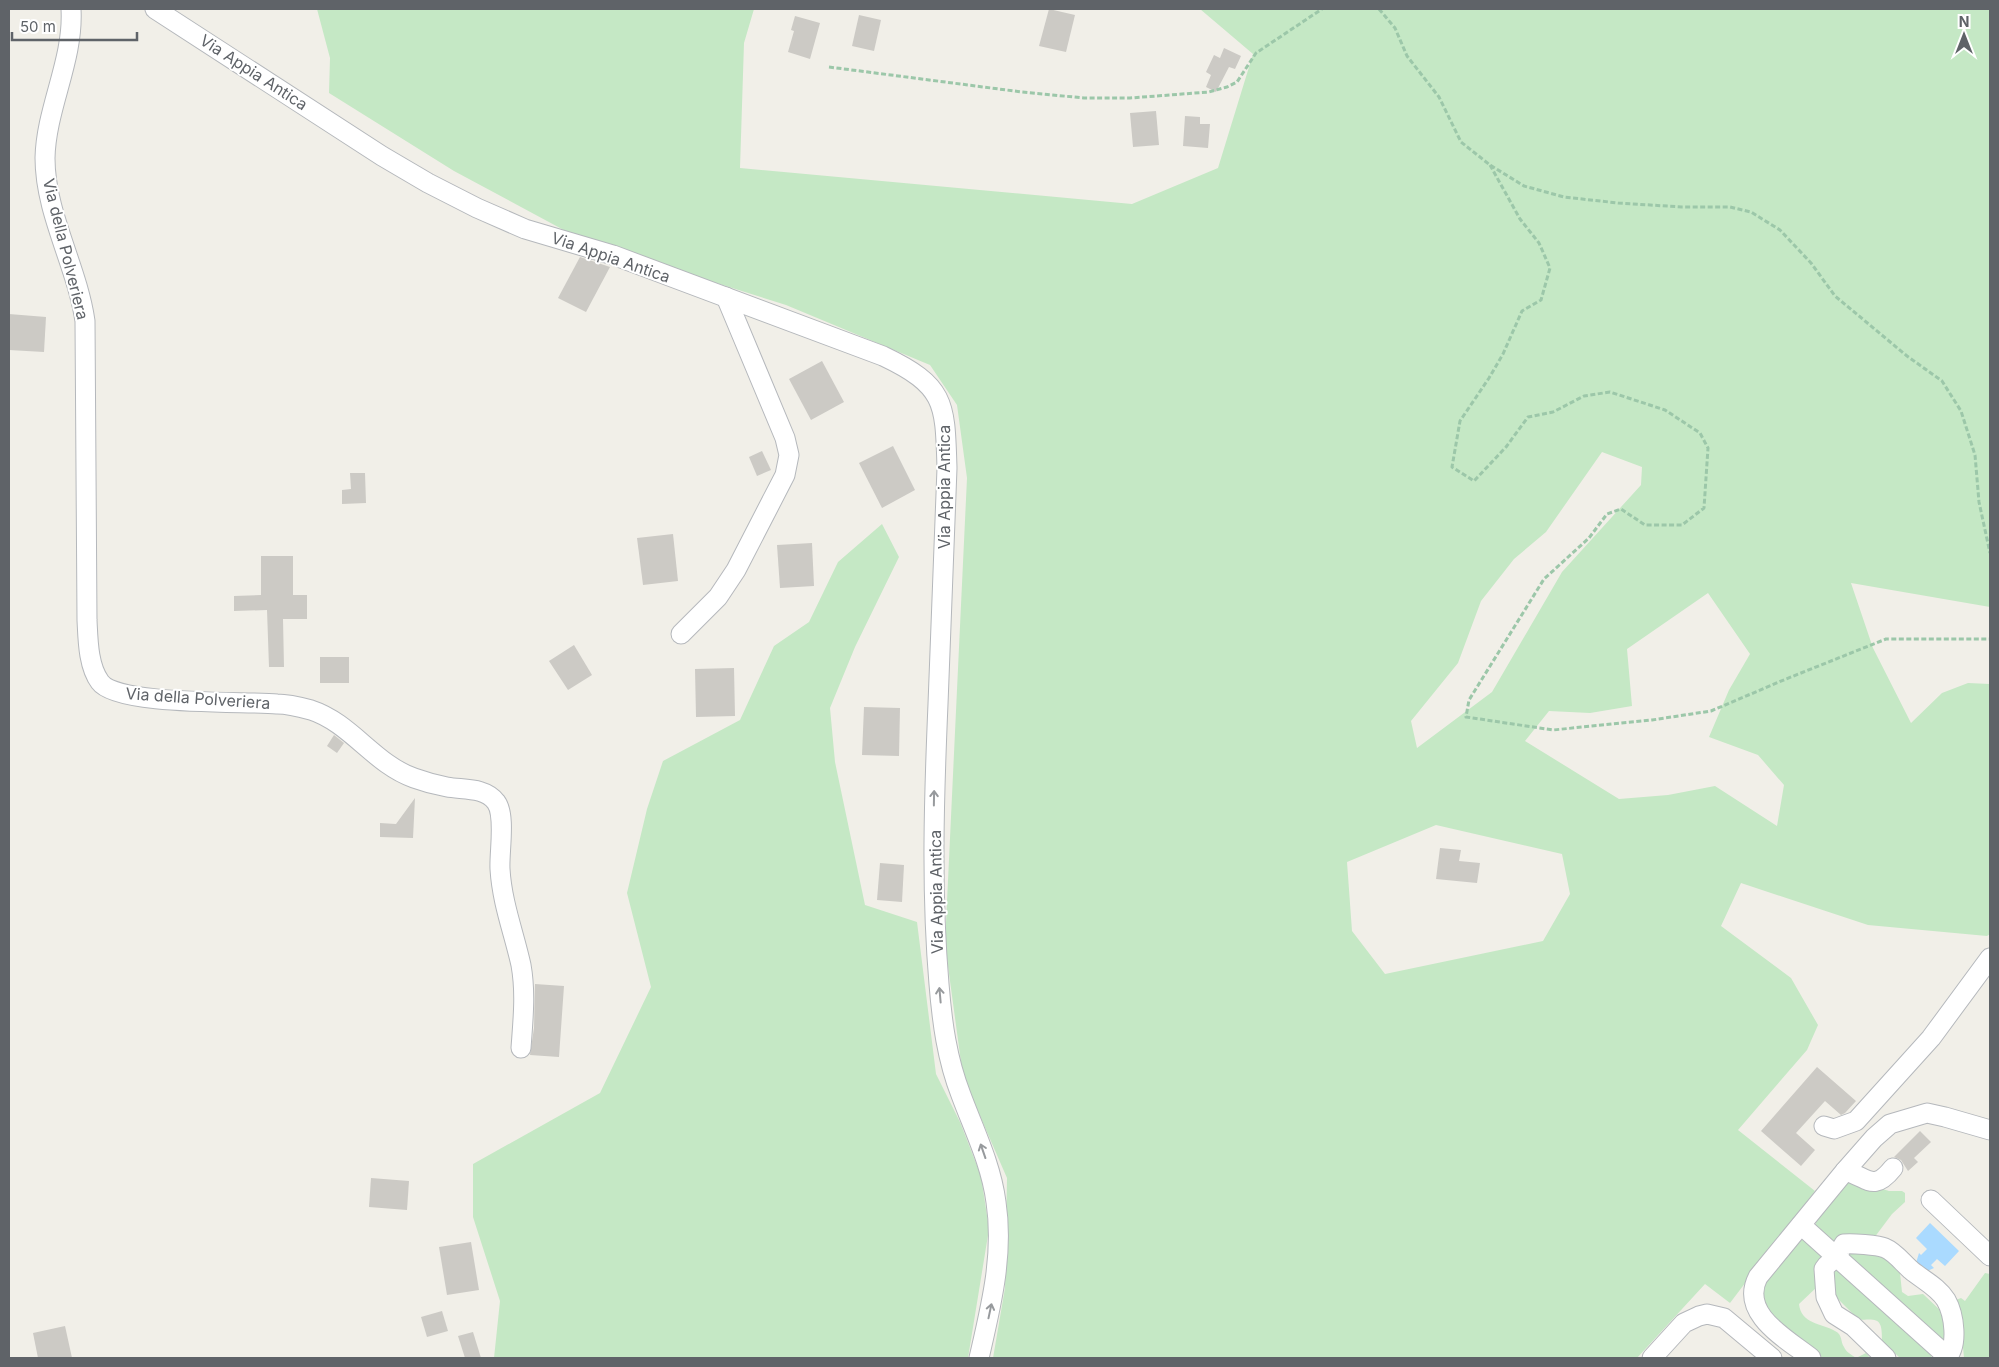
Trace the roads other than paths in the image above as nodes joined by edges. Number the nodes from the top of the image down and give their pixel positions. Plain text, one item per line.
1 (71, 9) edge
2 (155, 9) edge
3 (726, 297) junction
4 (681, 634) dead end
5 (1990, 958) edge
6 (521, 1048) dead end
7 (1824, 1126) dead end
8 (1990, 1130) edge
9 (1893, 1168) dead end
10 (1845, 1171) junction
11 (1931, 1200) dead end
12 (1801, 1225) junction
13 (1990, 1256) edge
14 (1836, 1257) junction
15 (979, 1358) edge
16 (1652, 1358) edge
17 (1772, 1358) edge
18 (1811, 1358) edge
19 (1886, 1358) edge
20 (1948, 1358) edge

1 - 6 street, Via della Polveriera
2 - 3 street, Via Appia Antica
3 - 4 street
15 -> 3 street, Via Appia Antica
5 - 7 street
8 - 10 street
9 - 10 street
10 - 12 street
11 - 13 street
12 - 14 street
12 - 18 street
14 - 19 street
14 - 20 street
14 - 20 street
16 - 17 street

